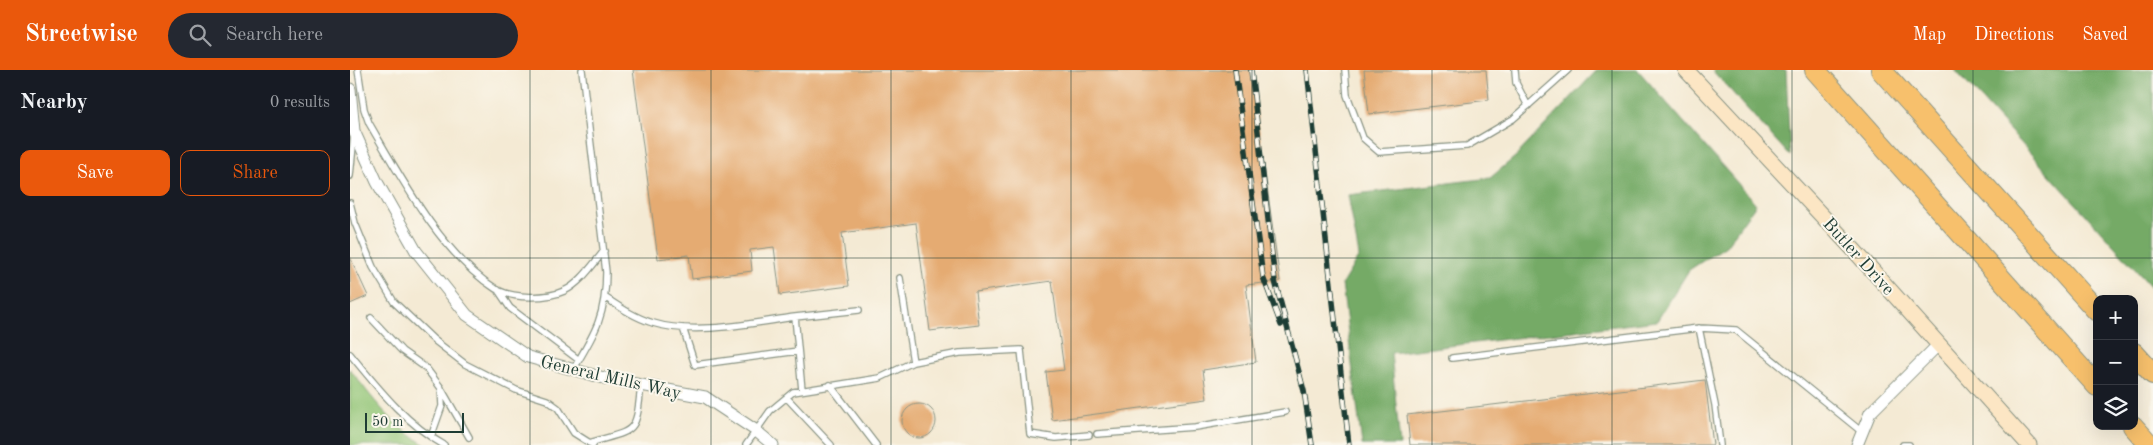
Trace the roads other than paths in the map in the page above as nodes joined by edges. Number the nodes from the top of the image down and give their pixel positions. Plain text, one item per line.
1 (358, 70) edge
2 (582, 70) edge
3 (1345, 70) edge
4 (1515, 70) edge
5 (1567, 70) edge
6 (1686, 70) edge
7 (1815, 70) edge
8 (1881, 70) edge
9 (350, 89) edge
10 (1528, 106) junction
11 (352, 118) edge
12 (354, 131) junction
13 (350, 176) edge
14 (350, 203) edge
15 (604, 251) junction
16 (900, 278) dead end
17 (497, 289) junction
18 (606, 298) junction
19 (2093, 307) edge
20 (859, 310) dead end
21 (795, 317) junction
22 (370, 318) dead end
23 (683, 328) junction
24 (1699, 328) junction
25 (1939, 344) junction
26 (798, 352) junction
27 (350, 354) edge
28 (2138, 357) edge
29 (1452, 358) dead end
30 (913, 362) junction
31 (576, 365) junction
32 (2153, 374) edge
33 (641, 385) junction
34 (830, 385) junction
35 (2096, 385) edge
36 (441, 388) junction
37 (802, 390) junction
38 (787, 398) junction
39 (1285, 412) dead end
40 (755, 430) junction
41 (2137, 430) edge
42 (1862, 432) junction
43 (1097, 434) dead end
44 (1089, 435) dead end
45 (469, 437) dead end
46 (431, 438) junction
47 (591, 444) edge
48 (444, 445) edge
49 (746, 445) edge
50 (772, 445) edge
51 (831, 445) edge
52 (876, 445) edge
53 (1720, 445) edge
54 (1857, 445) edge
55 (1903, 445) edge
56 (1909, 445) edge
57 (2029, 445) edge
58 (2150, 445) edge

1 - 17 lane
2 - 15 lane
3 - 10 lane
4 - 10 lane
5 - 10 lane
6 - 25 street, Butler Drive
7 - 35 highway
8 - 19 highway
9 - 11 street, General Mills Way
11 - 12 street, General Mills Way
12 - 13 lane
12 - 31 street, General Mills Way
14 - 47 lane
15 - 17 lane
15 - 18 lane
16 - 30 lane
17 - 31 lane
18 - 23 lane
18 - 31 lane
20 - 21 lane
21 - 23 lane
21 - 26 lane
22 - 36 lane
23 - 26 lane
24 - 29 lane
24 - 42 lane
24 - 53 lane
25 - 42 street
25 - 57 street, Butler Drive
26 - 37 lane
27 - 46 lane
28 - 32 highway
30 - 34 lane
30 - 44 lane
31 - 33 street, General Mills Way
33 - 40 street, General Mills Way
33 - 47 lane
34 - 37 lane
34 - 52 lane
36 - 45 lane
36 - 46 lane
37 - 38 lane
38 - 40 lane
38 - 51 lane
39 - 43 lane
40 - 49 lane
40 - 50 street, General Mills Way
41 - 58 highway
42 - 54 street
46 - 48 lane
55 - 56 lane

